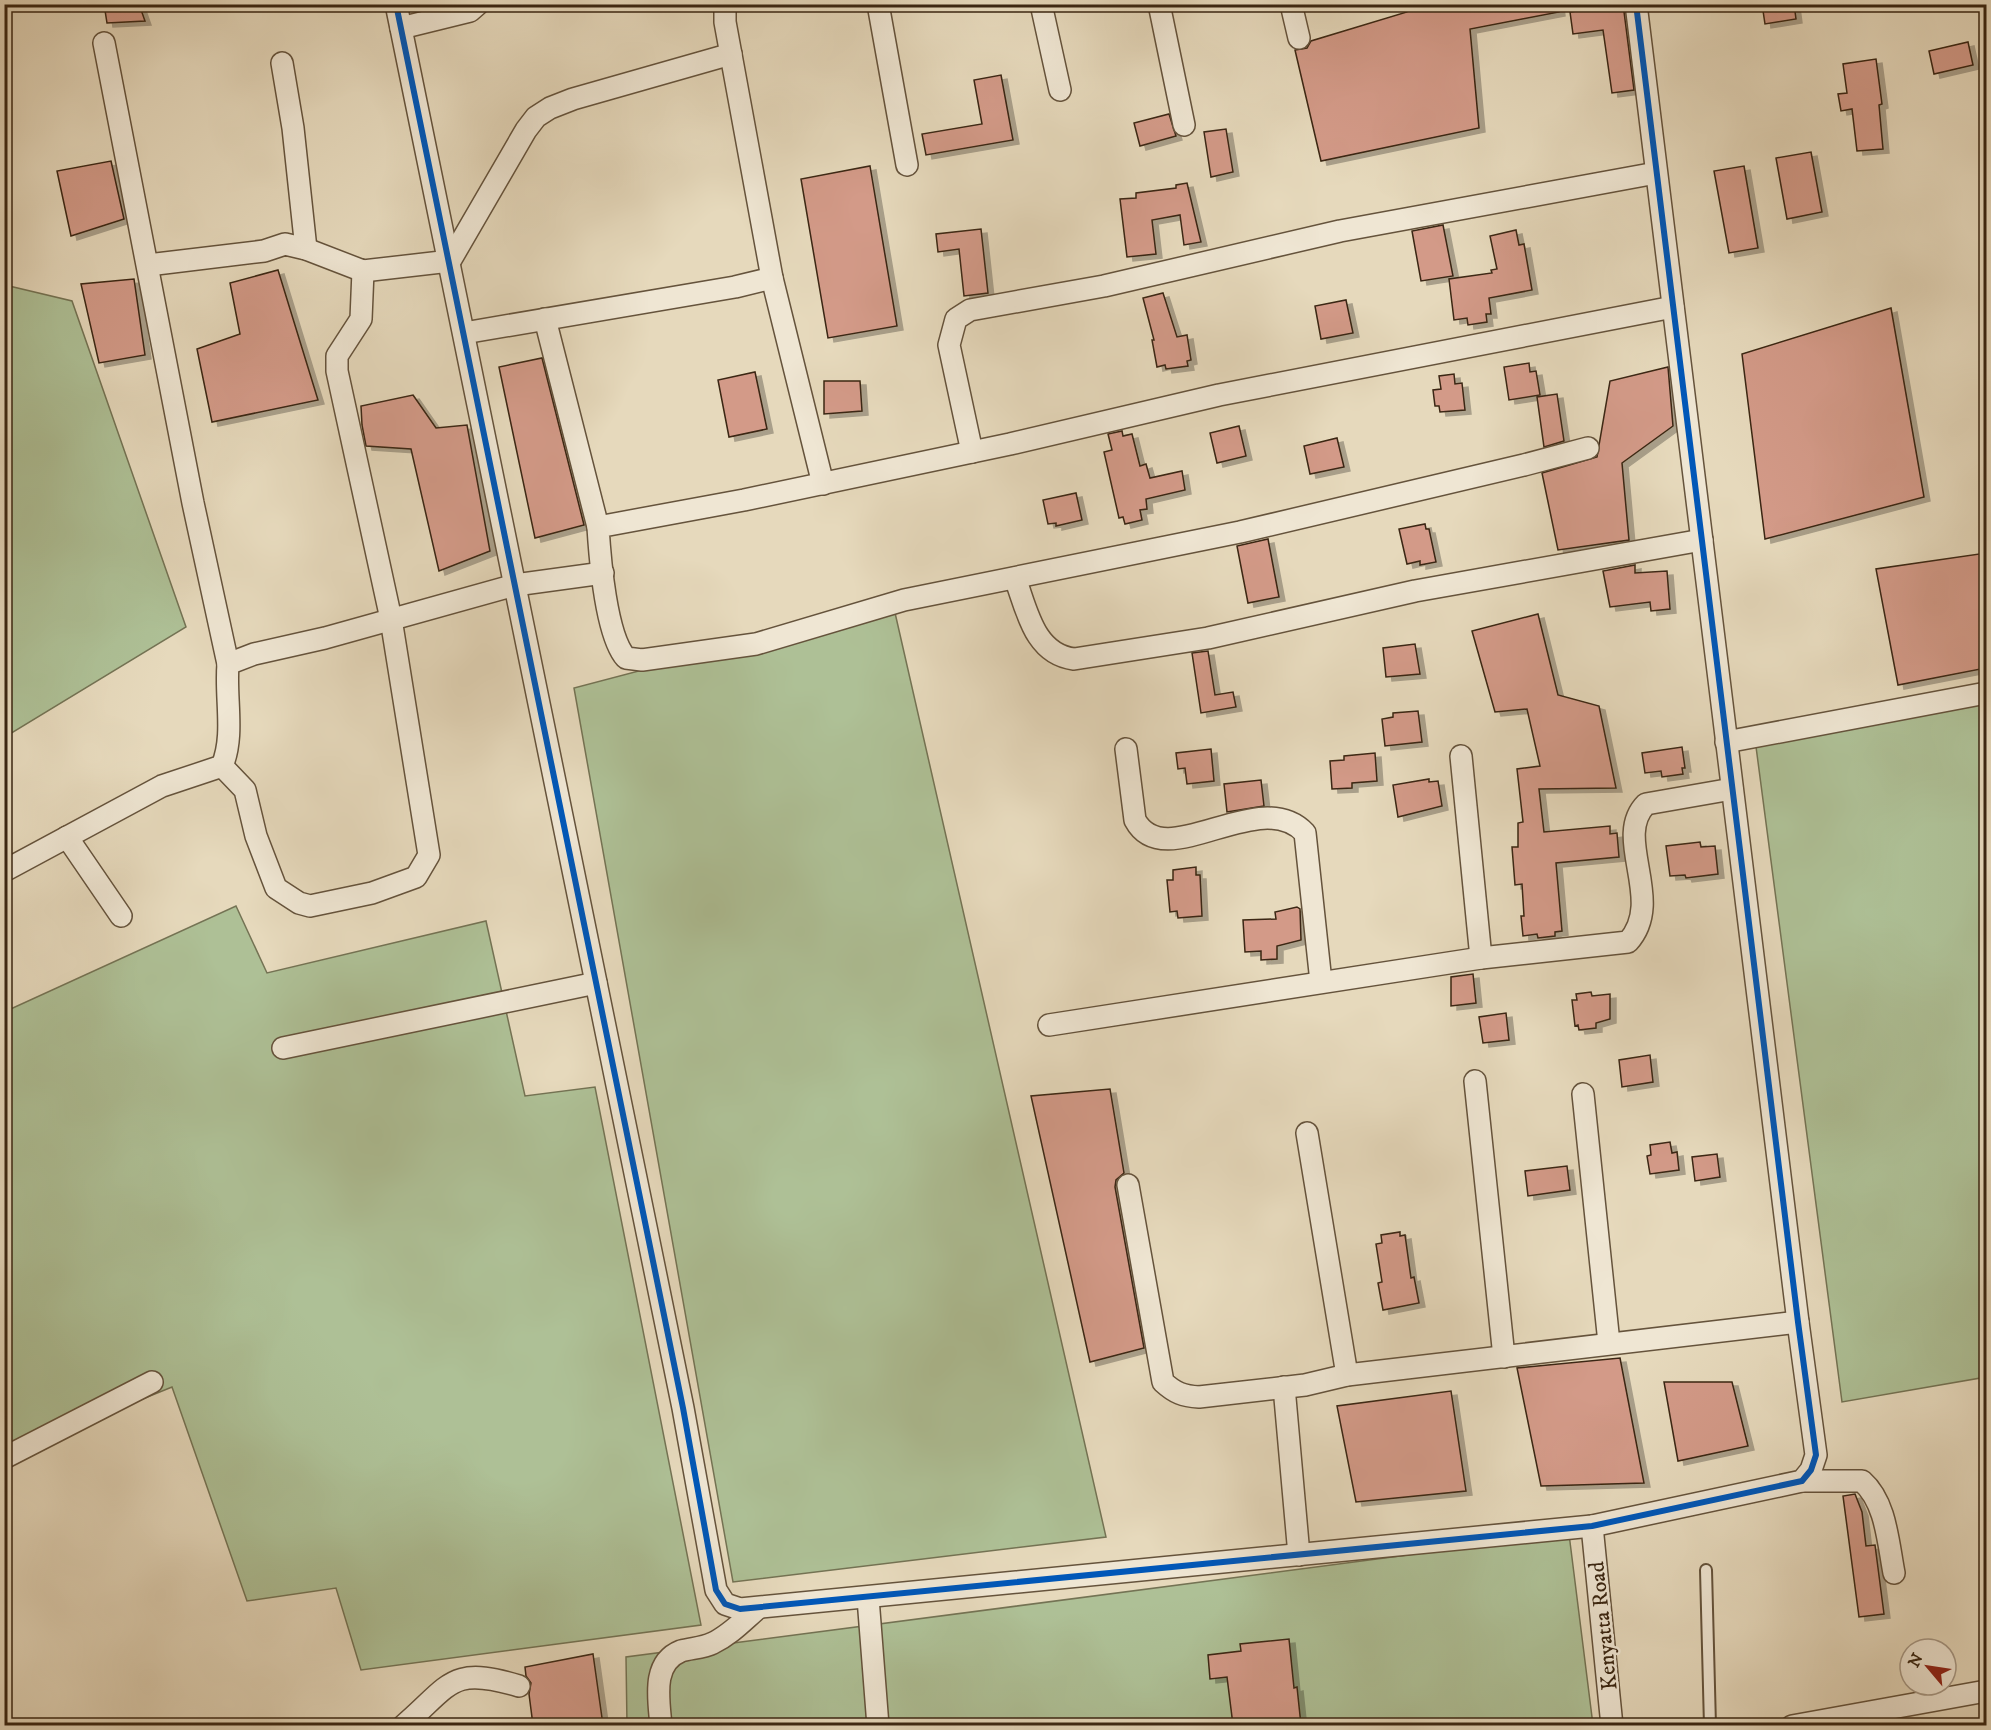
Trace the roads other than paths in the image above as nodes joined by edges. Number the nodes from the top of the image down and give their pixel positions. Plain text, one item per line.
1 (396, 4) edge
2 (478, 4) edge
3 (725, 4) edge
4 (878, 4) edge
5 (1041, 4) edge
6 (1159, 4) edge
7 (1291, 4) edge
8 (1636, 4) edge
9 (401, 28) junction
10 (1299, 38) dead end
11 (104, 43) dead end
12 (731, 54) junction
13 (282, 63) dead end
14 (1060, 90) dead end
15 (1184, 125) dead end
16 (907, 165) dead end
17 (1656, 173) junction
18 (306, 249) junction
19 (450, 261) junction
20 (148, 265) junction
21 (363, 271) junction
22 (772, 278) junction
23 (1673, 307) junction
24 (545, 319) junction
25 (464, 333) junction
26 (1588, 448) dead end
27 (972, 452) junction
28 (823, 484) junction
29 (598, 527) junction
30 (1702, 540) junction
31 (603, 573) junction
32 (1015, 578) junction
33 (515, 585) junction
34 (391, 620) junction
35 (228, 664) junction
36 (1986, 693) edge
37 (1726, 742) junction
38 (1126, 748) dead end
39 (1461, 756) dead end
40 (222, 766) junction
41 (1732, 789) junction
42 (67, 837) junction
43 (4, 871) edge
44 (121, 916) dead end
45 (1481, 958) junction
46 (1321, 982) junction
47 (596, 983) junction
48 (1049, 1024) dead end
49 (282, 1048) dead end
50 (1475, 1081) dead end
51 (1583, 1094) dead end
52 (1307, 1132) dead end
53 (1128, 1185) dead end
54 (1798, 1322) junction
55 (1609, 1343) junction
56 (1504, 1357) junction
57 (1347, 1375) junction
58 (152, 1382) dead end
59 (1284, 1387) junction
60 (4, 1458) edge
61 (1802, 1481) junction
62 (1592, 1526) junction
63 (1299, 1555) junction
64 (1706, 1570) dead end
65 (1894, 1572) dead end
66 (868, 1598) junction
67 (757, 1609) junction
68 (519, 1686) dead end
69 (1986, 1690) edge
70 (404, 1725) edge
71 (661, 1725) edge
72 (878, 1725) edge
73 (1611, 1725) edge
74 (1710, 1725) edge
75 (1792, 1725) edge

1 - 9 street
2 - 9 street
3 - 12 street
4 - 16 street
5 - 14 street
6 - 15 street
7 - 10 street
8 - 17 street
9 - 19 street
11 - 20 street
12 - 19 street
12 - 22 street
13 - 18 street
17 - 23 street
17 - 27 street
18 - 20 street
18 - 21 street
19 - 21 street
19 - 25 street
20 - 35 street
21 - 34 street
22 - 24 street
22 - 28 street
23 - 27 street
23 - 30 street
24 - 25 street
24 - 29 street
25 - 33 street
26 - 32 street
27 - 28 street
28 - 29 street
29 - 31 street
30 - 32 street
30 - 37 street
31 - 32 street
31 - 33 street
33 - 34 street
33 - 47 street
34 - 35 street
34 - 40 street
35 - 40 street
36 - 37 street
37 - 41 street
38 - 46 street
39 - 45 street
40 - 42 street
41 - 45 street
41 - 54 street
42 - 43 street
42 - 44 street
45 - 46 street
46 - 48 street
47 - 49 street
47 - 67 street
50 - 56 street
51 - 55 street
52 - 57 street
53 - 59 street
54 - 55 street
54 - 61 street
55 - 56 street
56 - 57 street
57 - 59 street
58 - 60 street
59 - 63 street
61 - 62 street
61 - 65 street
62 - 63 street
62 - 73 street, Kenyatta Road
63 - 66 street
64 - 74 lane
66 - 67 street
66 - 72 street
67 - 71 street
68 - 70 street
69 - 75 street

